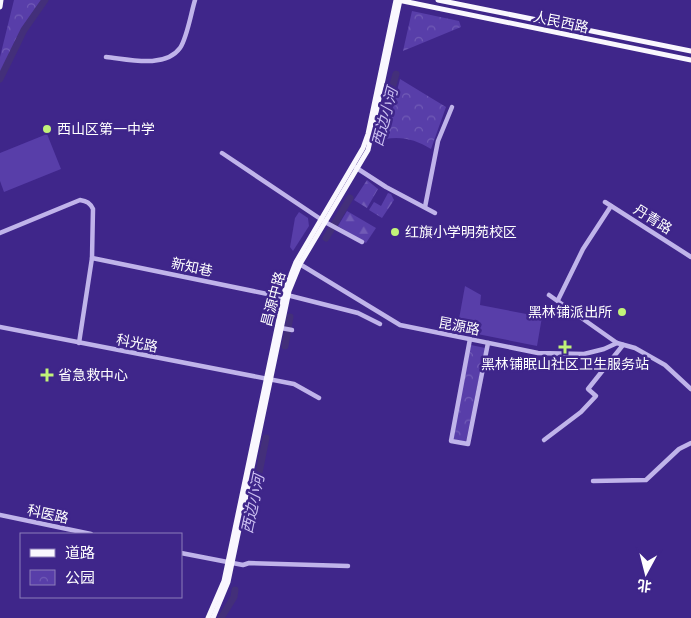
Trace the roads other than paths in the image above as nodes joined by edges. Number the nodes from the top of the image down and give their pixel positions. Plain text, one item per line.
1 (1, 0) edge
2 (196, 0) edge
3 (399, 0) edge
4 (438, 0) edge
5 (0, 6) edge
6 (691, 51) edge
7 (106, 57) dead end
8 (691, 60) edge
9 (452, 107) dead end
10 (222, 152) dead end
11 (358, 168) junction
12 (605, 202) dead end
13 (611, 206) junction
14 (425, 208) junction
15 (435, 213) dead end
16 (325, 222) junction
17 (0, 233) edge
18 (362, 242) dead end
19 (691, 257) edge
20 (92, 258) junction
21 (300, 264) junction
22 (548, 295) dead end
23 (285, 296) junction
24 (558, 300) junction
25 (380, 324) dead end
26 (0, 327) edge
27 (282, 328) junction
28 (292, 330) dead end
29 (470, 340) junction
30 (79, 343) junction
31 (488, 343) junction
32 (620, 344) junction
33 (268, 379) junction
34 (691, 389) edge
35 (318, 398) dead end
36 (544, 440) dead end
37 (691, 443) edge
38 (593, 481) dead end
39 (0, 515) edge
40 (86, 533) edge
41 (182, 553) edge
42 (230, 563) junction
43 (348, 566) dead end
44 (208, 618) edge
45 (212, 618) edge

1 - 5 main road
2 - 7 street
3 - 8 main road, 人民西路
3 - 11 main road, 昌源中路
4 - 6 main road, 人民西路
9 - 14 street
10 - 16 street
11 - 14 street
11 - 16 main road, 昌源中路
12 - 13 street, 丹青路
13 - 19 street, 丹青路
13 - 24 street
14 - 15 street
16 - 18 street
16 - 21 main road, 昌源中路
17 - 20 street
20 - 23 street, 新知巷
20 - 30 street
21 - 23 main road, 昌源中路
21 - 29 street, 昆源路
22 - 24 street
23 - 25 street, 新知巷
23 - 27 main road, 昌源中路
23 - 33 main road, 昌源中路
24 - 32 street
26 - 30 street, 科光路
27 - 28 street
27 - 33 main road, 昌源中路
29 - 31 street, 昆源路
29 - 31 street
30 - 33 street, 科光路
31 - 32 street, 昆源路
32 - 34 street
32 - 36 street
33 - 35 street, 科光路
33 - 42 main road, 昌源中路
37 - 38 street
39 - 40 street, 科医路
41 - 42 street
42 - 43 street
42 - 44 main road, 昌源中路
42 - 45 main road, 昌源中路

